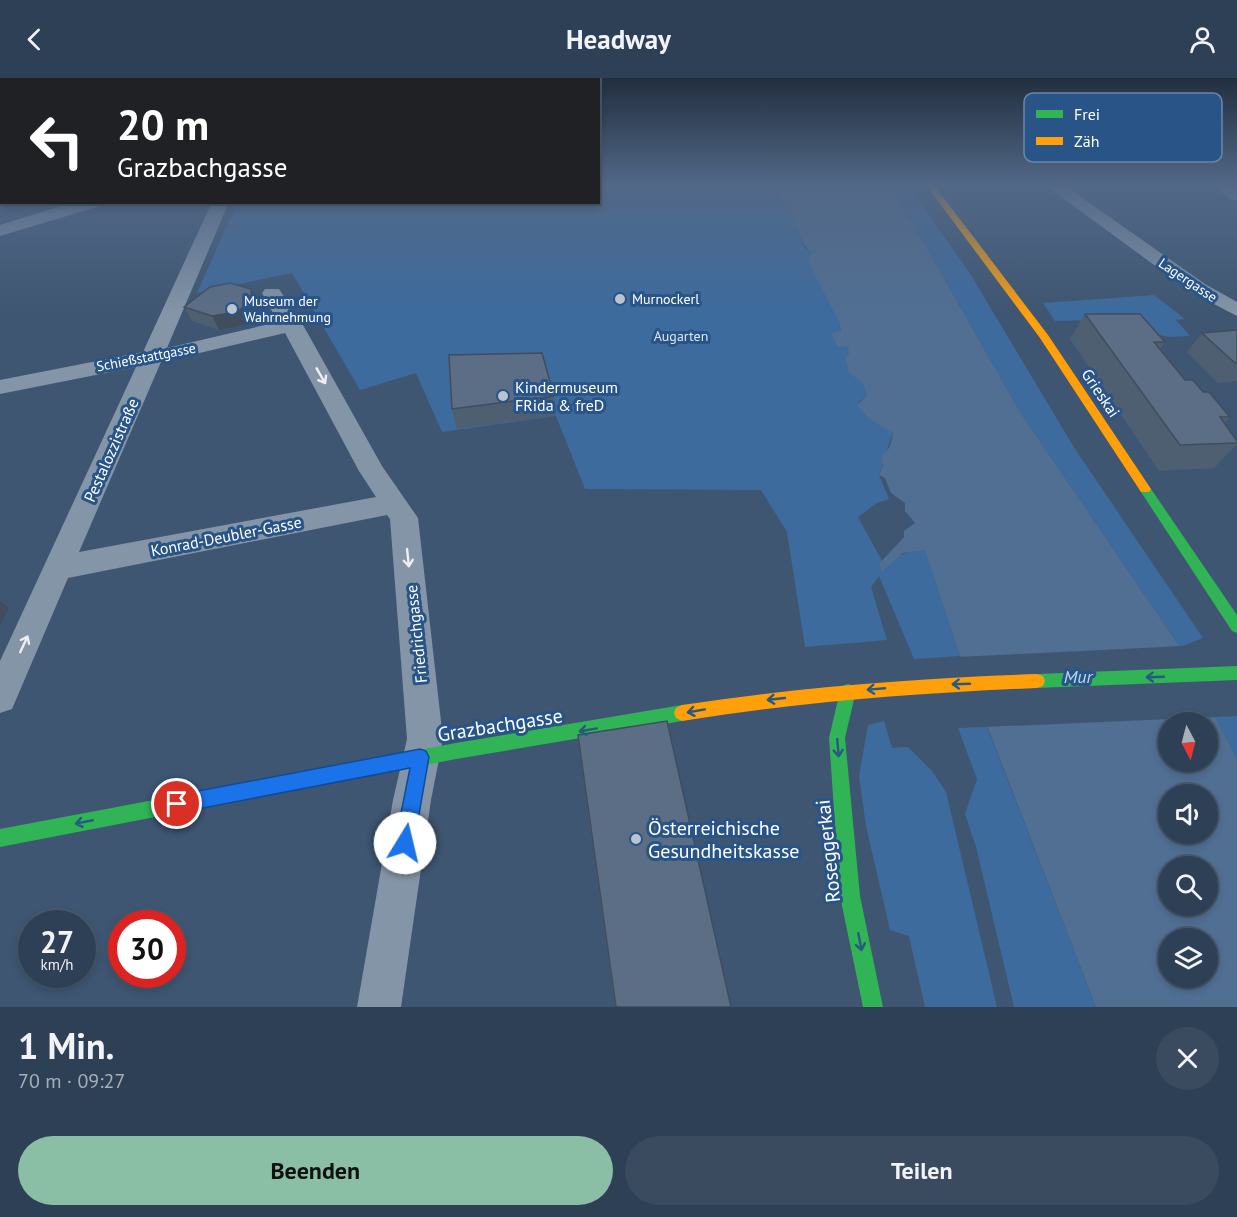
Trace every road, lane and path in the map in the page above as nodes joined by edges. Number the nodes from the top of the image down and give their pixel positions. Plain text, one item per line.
1 (209, 228) edge
2 (963, 228) edge
3 (1114, 228) edge
4 (272, 293) dead end
5 (1237, 310) edge
6 (292, 325) junction
7 (152, 357) junction
8 (0, 387) edge
9 (393, 504) junction
10 (59, 568) junction
11 (1237, 627) edge
12 (1237, 673) edge
13 (848, 691) junction
14 (0, 698) edge
15 (420, 757) junction
16 (0, 838) edge
17 (379, 1007) edge
18 (873, 1007) edge

1 - 7 street, Pestalozzistraße
2 - 11 main road, Grieskai
3 - 5 street, Lagergasse
4 - 6 street, Friedrichgasse
6 - 7 street, Schießstattgasse
6 -> 9 street, Friedrichgasse
7 - 8 street, Schießstattgasse
7 - 10 street, Pestalozzistraße
9 - 10 street, Konrad-Deubler-Gasse
9 -> 15 street, Friedrichgasse
14 -> 10 street, Pestalozzistraße
12 -> 13 main road, Grazbachgasse
13 -> 15 main road, Grazbachgasse
13 -> 18 main road, Roseggerkai
15 -> 16 main road, Grazbachgasse
15 - 17 street, Friedrichgasse

